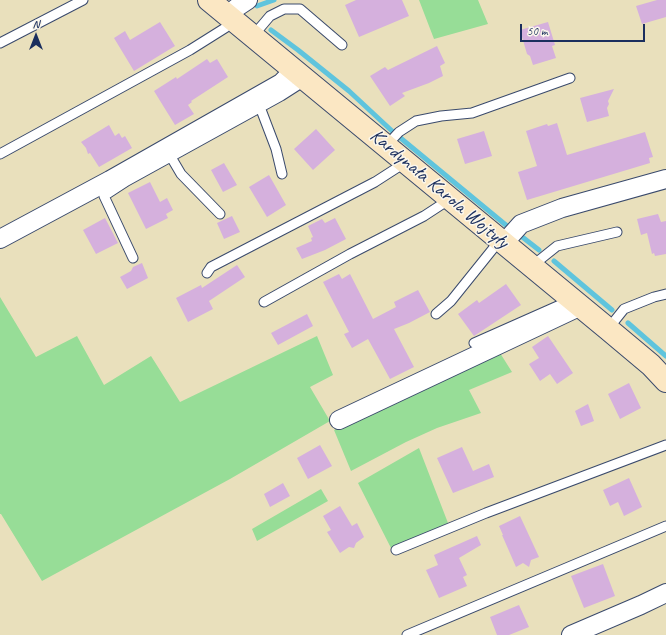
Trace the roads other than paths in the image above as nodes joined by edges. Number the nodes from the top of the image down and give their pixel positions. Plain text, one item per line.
1 (83, 0) edge
2 (209, 0) edge
3 (248, 0) edge
4 (231, 18) junction
5 (253, 36) junction
6 (0, 43) edge
7 (342, 45) dead end
8 (300, 75) junction
9 (570, 78) dead end
10 (260, 108) junction
11 (393, 139) junction
12 (0, 154) edge
13 (171, 156) junction
14 (406, 162) junction
15 (282, 174) dead end
16 (666, 179) edge
17 (450, 199) junction
18 (220, 214) dead end
19 (617, 232) dead end
20 (0, 239) edge
21 (502, 242) junction
22 (133, 258) dead end
23 (532, 266) junction
24 (207, 273) dead end
25 (666, 294) edge
26 (264, 302) dead end
27 (576, 302) junction
28 (436, 314) dead end
29 (608, 329) junction
30 (474, 343) dead end
31 (666, 381) edge
32 (339, 420) dead end
33 (666, 445) edge
34 (666, 526) edge
35 (396, 550) dead end
36 (666, 592) edge
37 (407, 635) edge
38 (571, 635) edge

1 - 6 lane
2 - 4 street, Kardynała Karola Wojtyły
3 - 4 street
4 - 5 street, Kardynała Karola Wojtyły
4 - 12 lane
5 - 7 lane
5 - 8 street, Kardynała Karola Wojtyły
8 - 10 lane
8 - 11 street, Kardynała Karola Wojtyły
8 - 20 street
9 - 11 lane
10 - 13 lane
10 - 15 lane
11 - 14 street, Kardynała Karola Wojtyły
13 - 18 lane
13 - 22 lane
14 - 17 street, Kardynała Karola Wojtyły
14 - 24 lane
16 - 21 street
17 - 21 street, Kardynała Karola Wojtyły
17 - 26 lane
19 - 23 lane
21 - 23 street, Kardynała Karola Wojtyły
21 - 28 lane
23 - 27 street, Kardynała Karola Wojtyły
25 - 29 lane
27 - 29 street, Kardynała Karola Wojtyły
27 - 30 lane
27 - 32 street
29 - 31 street, Kardynała Karola Wojtyły
33 - 35 lane
34 - 37 lane
36 - 38 street

